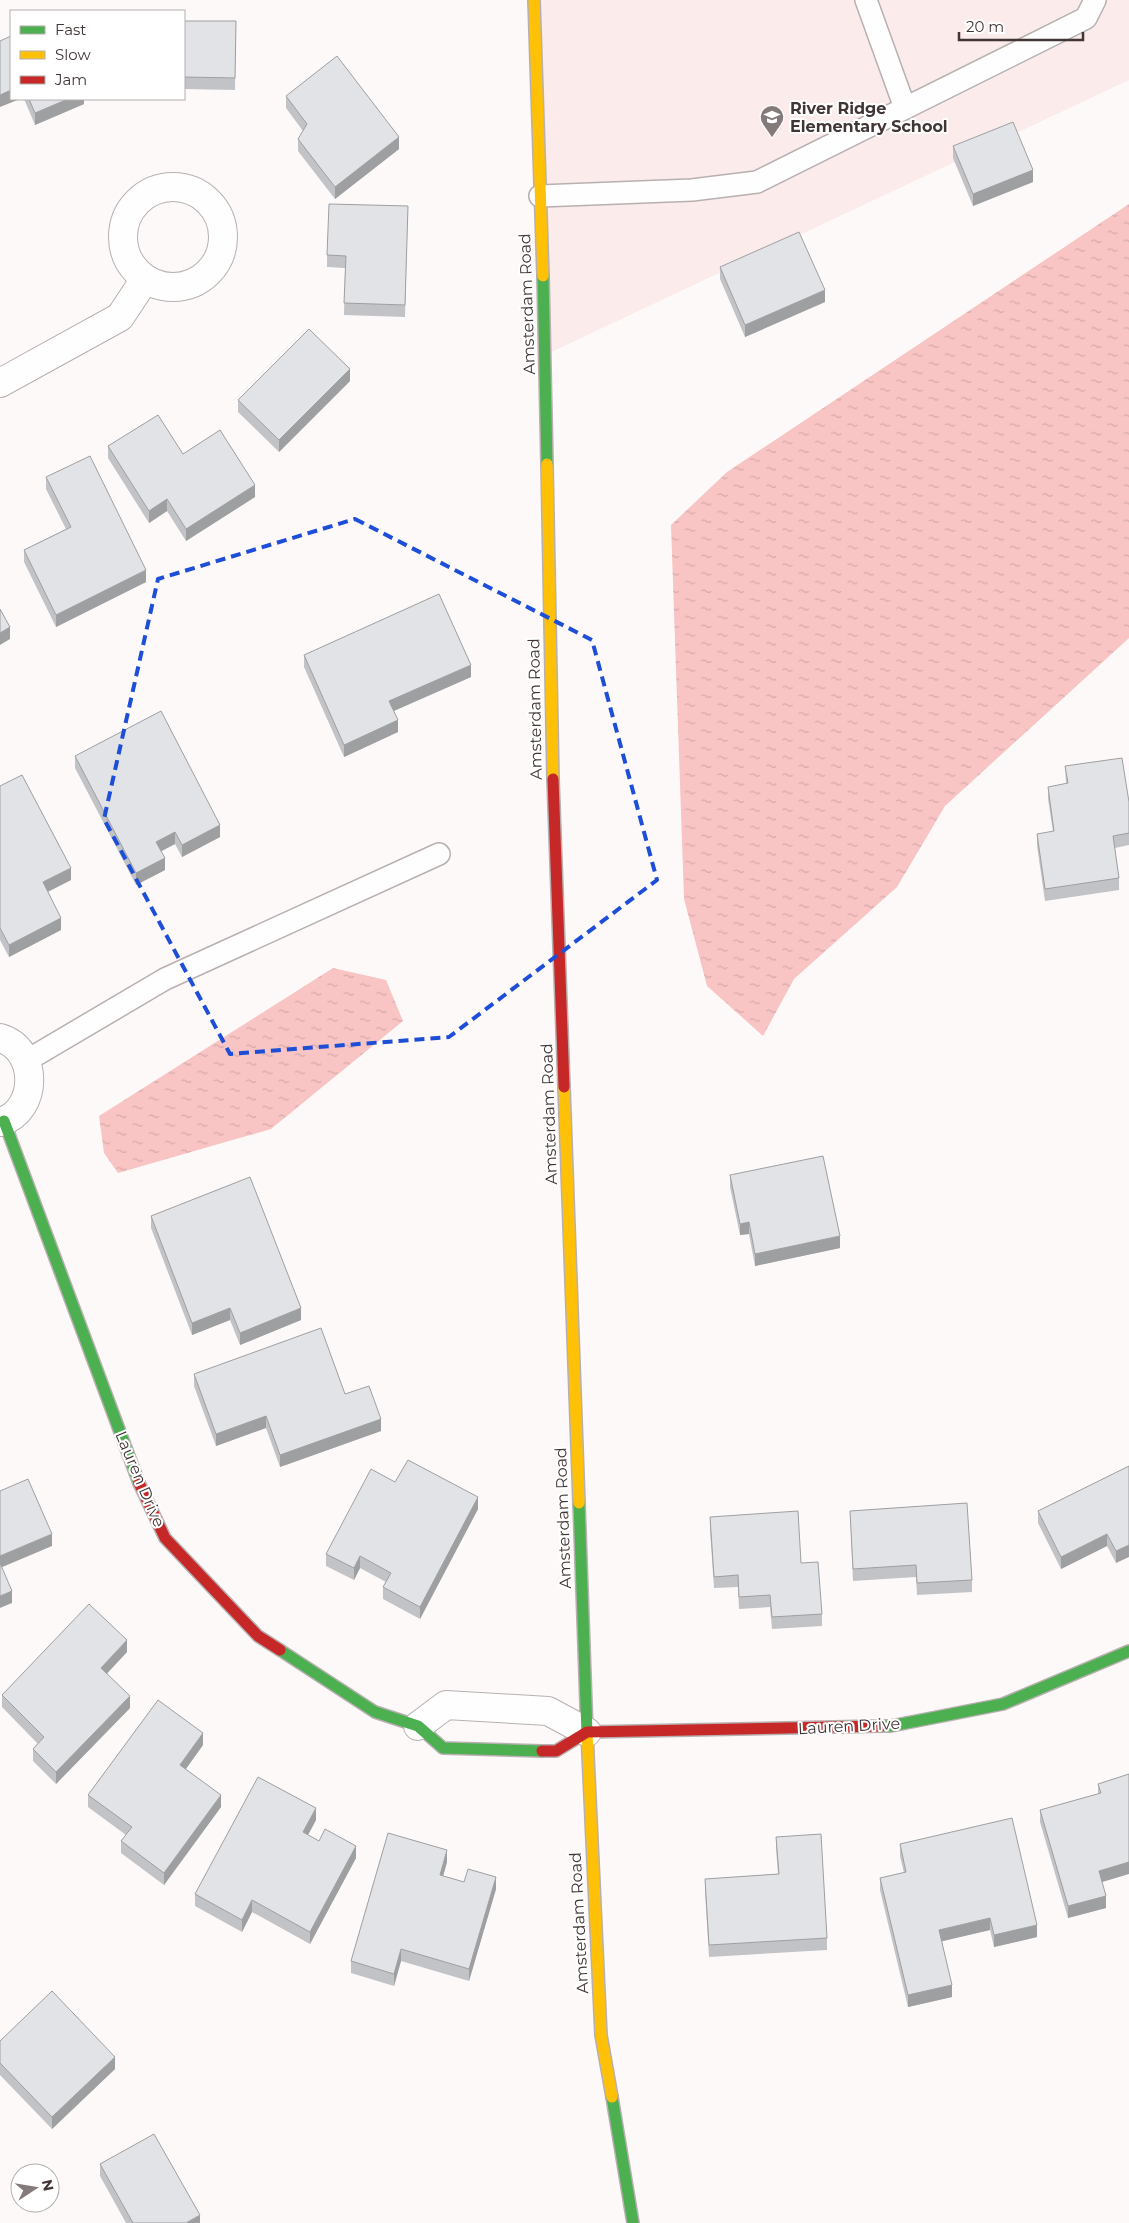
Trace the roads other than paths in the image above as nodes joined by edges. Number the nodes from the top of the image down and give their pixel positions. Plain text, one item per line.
1 (534, 0) edge
2 (866, 0) edge
3 (1095, 0) edge
4 (905, 108) junction
5 (540, 196) junction
6 (145, 279) dead end
7 (0, 383) edge
8 (439, 854) dead end
9 (0, 1038) edge
10 (26, 1061) junction
11 (2, 1122) edge
12 (1129, 1651) edge
13 (418, 1726) junction
14 (587, 1732) junction
15 (633, 2223) edge

1 - 5 main road, Amsterdam Road
2 - 4 lane
3 - 4 lane
4 - 5 lane
5 - 14 main road, Amsterdam Road
6 - 7 street
8 - 10 lane
9 - 10 street
10 - 11 street, Lauren Drive
11 - 13 main road, Lauren Drive
12 - 14 main road, Lauren Drive
13 - 14 street, Lauren Drive
13 - 14 main road, Lauren Drive
14 - 15 main road, Amsterdam Road

